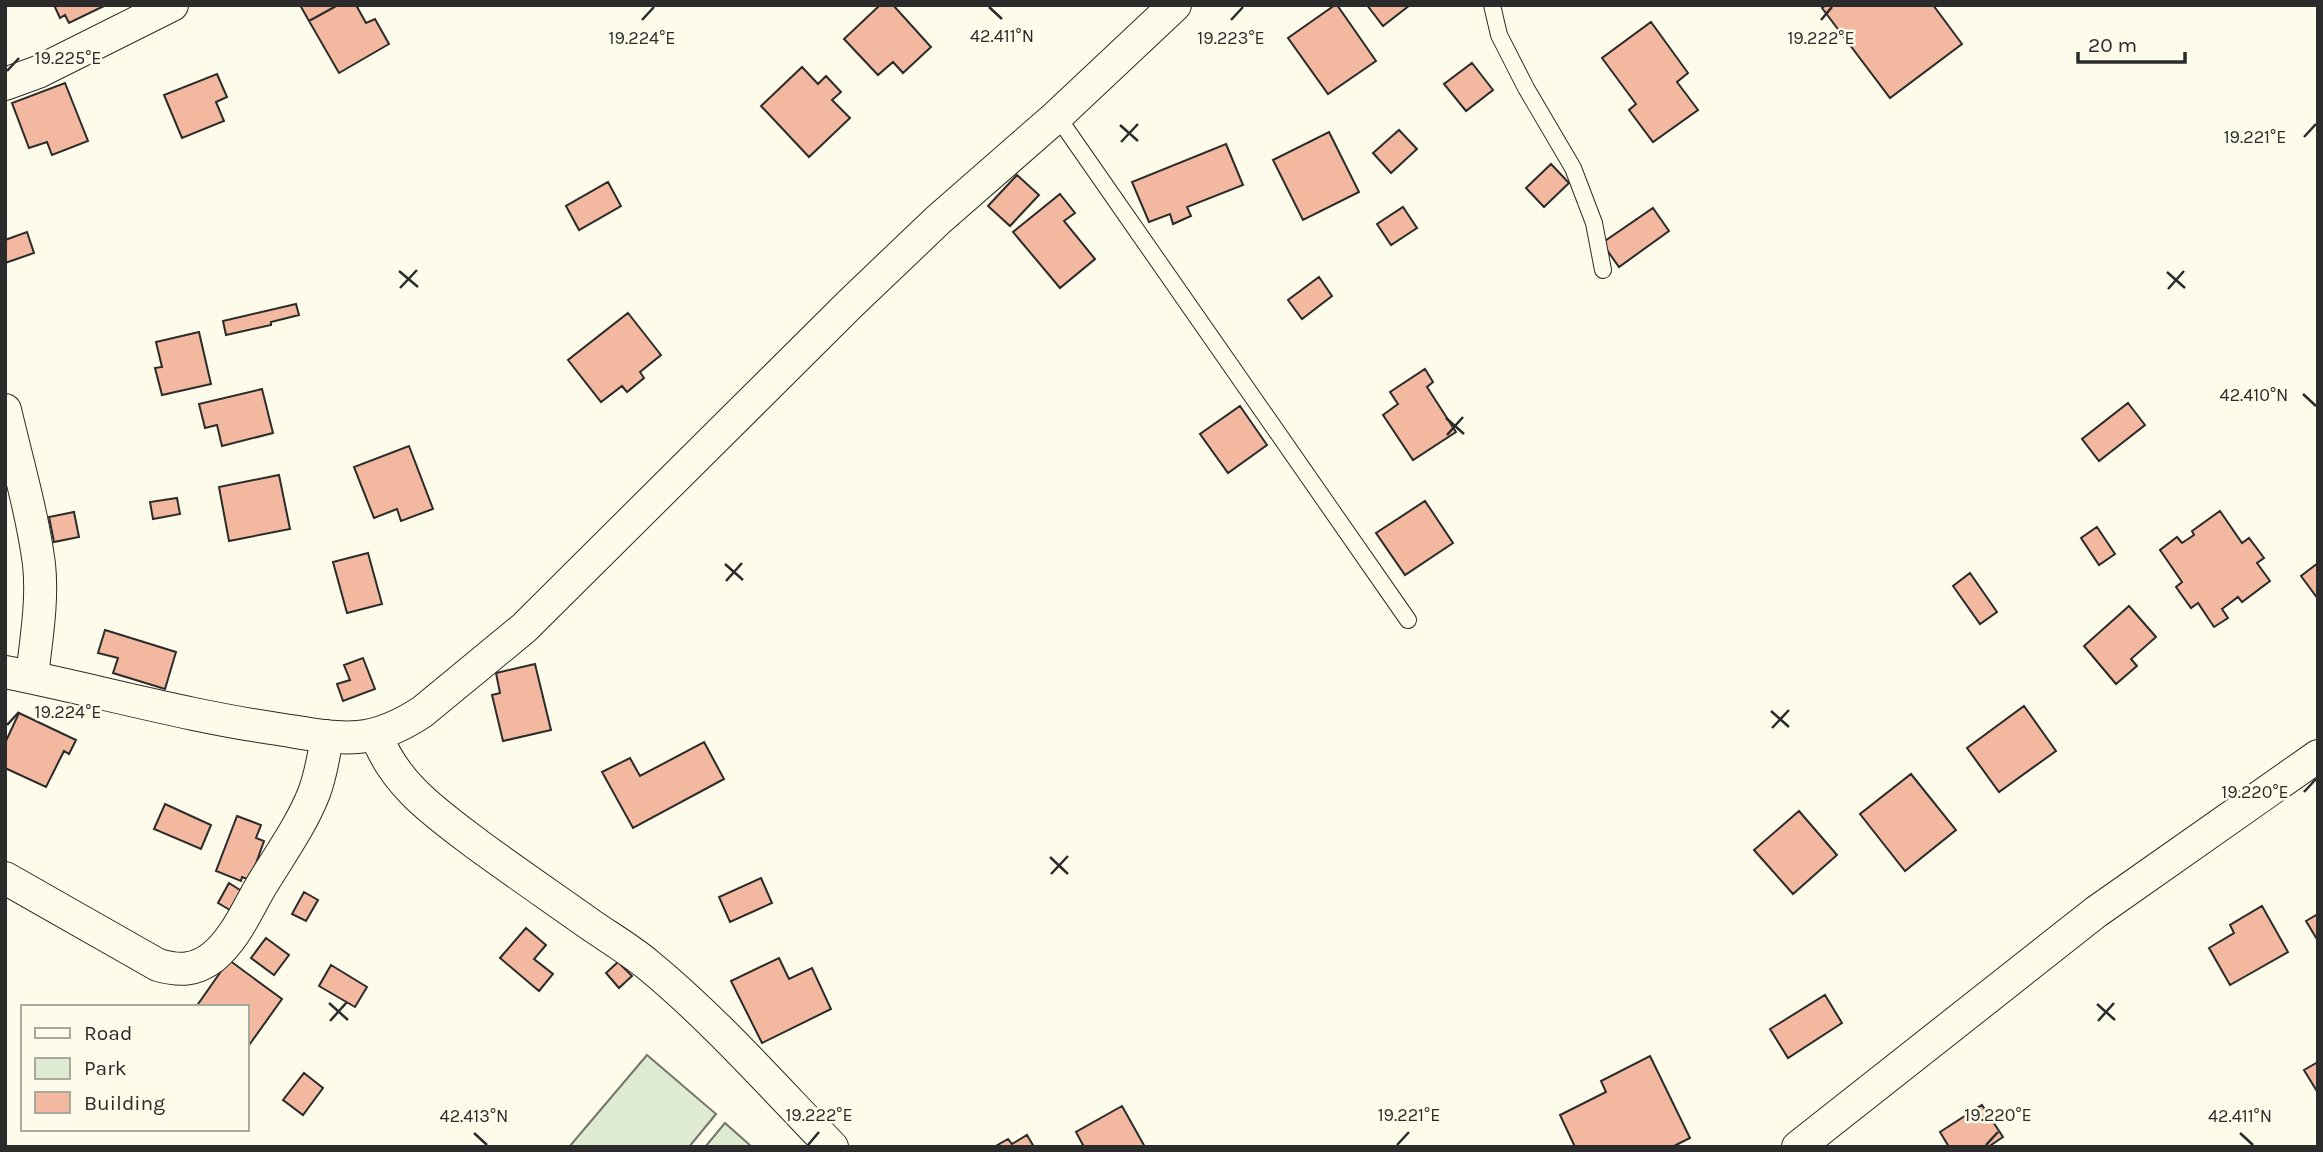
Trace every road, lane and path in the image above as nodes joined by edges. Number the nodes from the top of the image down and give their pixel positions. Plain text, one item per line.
1 (172, 5) edge
2 (1175, 5) edge
3 (1493, 5) edge
4 (5, 85) edge
5 (1057, 116) junction
6 (1603, 270) dead end
7 (5, 410) edge
8 (1408, 621) dead end
9 (14, 680) edge
10 (376, 734) junction
11 (327, 736) junction
12 (2318, 755) edge
13 (5, 878) edge
14 (832, 1147) edge
15 (1798, 1147) edge

1 - 4 street
2 - 5 street
3 - 6 lane
5 - 8 lane
5 - 10 street
7 - 9 street
9 - 11 street
10 - 11 street
10 - 14 street
11 - 13 street
12 - 15 street

